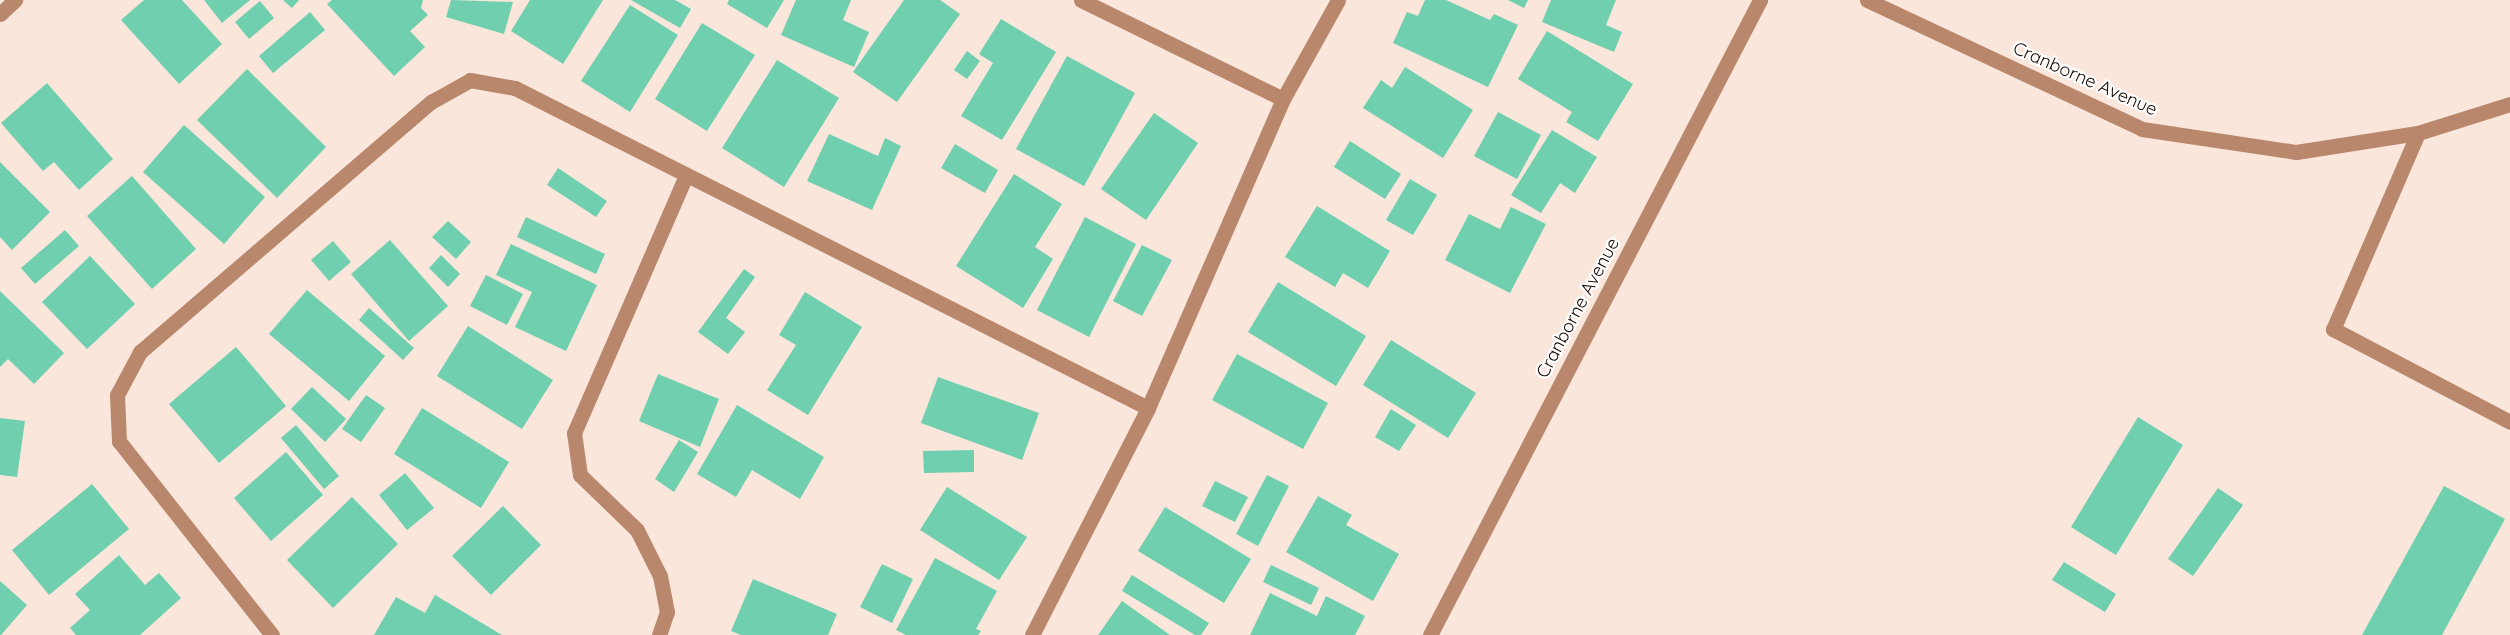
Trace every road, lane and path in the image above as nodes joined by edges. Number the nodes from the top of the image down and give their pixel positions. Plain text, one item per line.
1 (15, 0) edge
2 (1081, 0) edge
3 (1338, 0) edge
4 (1760, 0) edge
5 (1867, 0) edge
6 (0, 14) edge
7 (1283, 99) junction
8 (2510, 104) edge
9 (2418, 133) junction
10 (686, 175) junction
11 (1148, 408) junction
12 (2510, 422) edge
13 (272, 635) edge
14 (659, 635) edge
15 (1032, 635) edge
16 (1430, 635) edge

1 - 6 street
2 - 7 street
3 - 7 street
4 - 16 street, Cranborne Avenue
5 - 9 street, Cranborne Avenue
7 - 11 street
8 - 9 street, Cranborne Avenue
9 - 12 street
10 - 11 street
10 - 13 street
10 - 14 street
11 - 15 street

